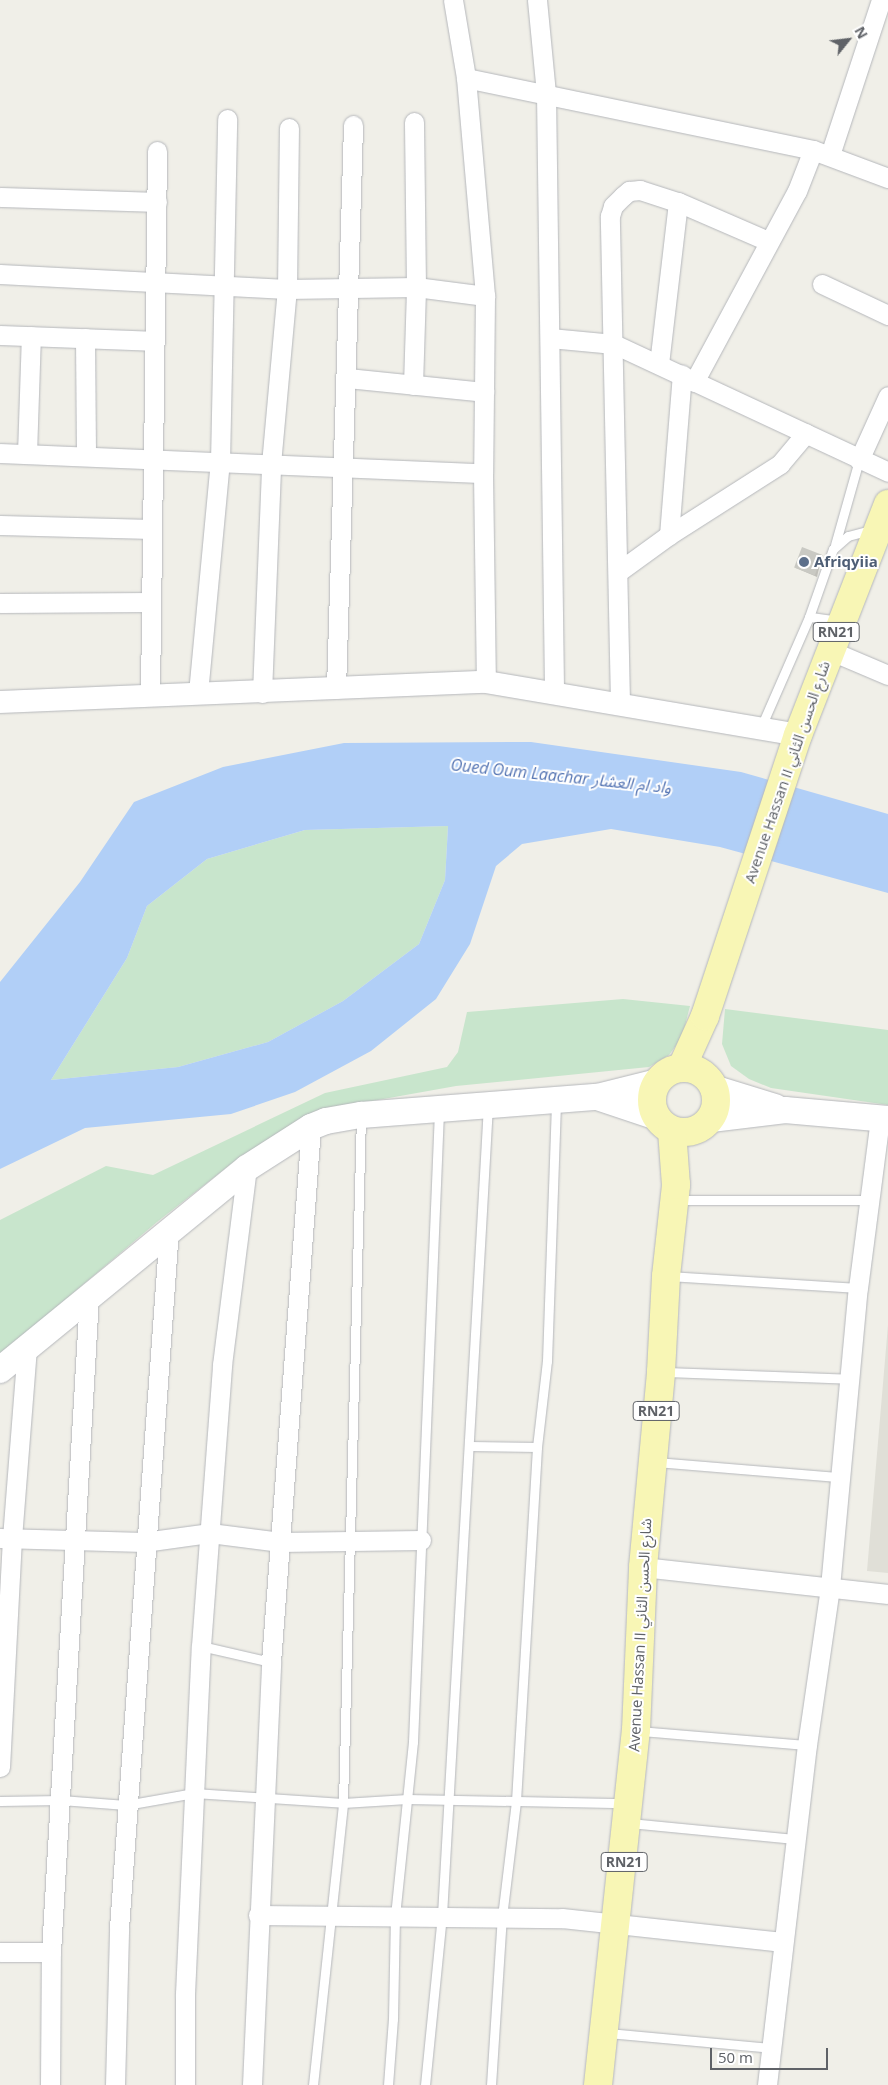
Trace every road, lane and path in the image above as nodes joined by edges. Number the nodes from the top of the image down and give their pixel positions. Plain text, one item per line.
1 (453, 0) edge
2 (537, 0) edge
3 (882, 0) edge
4 (466, 78) junction
5 (546, 93) junction
6 (228, 119) dead end
7 (414, 122) dead end
8 (353, 126) dead end
9 (289, 128) dead end
10 (157, 151) dead end
11 (822, 152) junction
12 (888, 178) edge
13 (0, 197) edge
14 (157, 202) junction
15 (678, 202) junction
16 (768, 242) junction
17 (0, 274) edge
18 (155, 281) junction
19 (822, 284) dead end
20 (224, 285) junction
21 (349, 287) junction
22 (416, 287) junction
23 (287, 289) junction
24 (485, 296) junction
25 (888, 315) edge
26 (0, 335) edge
27 (31, 336) junction
28 (85, 338) junction
29 (550, 338) junction
30 (155, 341) junction
31 (614, 344) junction
32 (659, 364) junction
33 (347, 378) junction
34 (688, 378) junction
35 (412, 385) junction
36 (484, 392) junction
37 (888, 396) edge
38 (806, 434) junction
39 (0, 453) edge
40 (27, 454) junction
41 (86, 456) junction
42 (153, 459) junction
43 (859, 460) junction
44 (220, 462) junction
45 (271, 464) junction
46 (345, 467) junction
47 (888, 472) edge
48 (483, 473) junction
49 (883, 516) edge
50 (0, 525) edge
51 (152, 529) junction
52 (669, 535) junction
53 (835, 545) junction
54 (618, 572) junction
55 (151, 602) junction
56 (0, 603) edge
57 (809, 617) junction
58 (841, 621) junction
59 (829, 650) junction
60 (888, 675) edge
61 (486, 682) junction
62 (336, 689) junction
63 (554, 692) junction
64 (198, 693) junction
65 (262, 693) junction
66 (150, 694) junction
67 (0, 702) edge
68 (620, 703) junction
69 (760, 729) junction
70 (798, 734) junction
71 (705, 1016) junction
72 (682, 1067) junction
73 (657, 1082) junction
74 (712, 1083) junction
75 (598, 1096) junction
76 (556, 1098) junction
77 (488, 1104) junction
78 (439, 1107) junction
79 (785, 1110) junction
80 (361, 1115) junction
81 (884, 1118) edge
82 (664, 1123) junction
83 (707, 1123) junction
84 (311, 1127) junction
85 (247, 1168) junction
86 (676, 1193) junction
87 (871, 1200) junction
88 (169, 1230) junction
89 (666, 1276) junction
90 (858, 1288) junction
91 (90, 1296) junction
92 (26, 1349) junction
93 (0, 1370) edge
94 (661, 1372) junction
95 (851, 1379) junction
96 (470, 1446) junction
97 (537, 1447) junction
98 (651, 1462) junction
99 (840, 1476) junction
100 (210, 1533) junction
101 (6, 1538) edge
102 (422, 1540) junction
103 (78, 1541) junction
104 (144, 1542) junction
105 (280, 1542) junction
106 (348, 1542) junction
107 (643, 1567) junction
108 (830, 1587) junction
109 (888, 1594) edge
110 (201, 1646) junction
111 (270, 1662) junction
112 (636, 1730) junction
113 (806, 1745) junction
114 (0, 1767) edge
115 (194, 1793) junction
116 (264, 1799) junction
117 (407, 1799) junction
118 (61, 1800) junction
119 (0, 1801) edge
120 (449, 1801) junction
121 (516, 1801) junction
122 (343, 1803) junction
123 (126, 1805) junction
124 (629, 1813) junction
125 (796, 1839) junction
126 (442, 1915) junction
127 (258, 1916) junction
128 (395, 1916) junction
129 (502, 1916) junction
130 (331, 1917) junction
131 (617, 1922) junction
132 (783, 1942) junction
133 (0, 1952) edge
134 (51, 1952) junction
135 (603, 2033) junction
136 (771, 2048) junction
137 (50, 2085) edge
138 (115, 2085) edge
139 (185, 2085) edge
140 (252, 2085) edge
141 (313, 2085) edge
142 (388, 2085) edge
143 (425, 2085) edge
144 (491, 2085) edge
145 (598, 2085) edge
146 (767, 2085) edge

1 - 4 street
2 - 5 street
3 - 11 street
4 - 5 street
4 - 24 street
5 - 11 street
5 - 29 street
6 - 20 street
7 - 22 street
8 - 21 street
9 - 23 street
10 - 14 street
11 - 12 street
11 - 16 street
13 - 14 street
14 - 18 street
15 - 16 street
15 - 31 street
15 - 32 street
16 - 34 street
17 - 18 street
18 - 20 street
18 - 30 street
19 - 25 street
20 - 23 street
20 - 44 street
21 - 22 street
21 - 23 street
21 - 33 street
22 - 24 street
22 - 35 street
23 - 45 street
24 - 36 street
26 - 27 street
27 - 28 street
27 - 40 street
28 - 30 street
28 - 41 street
29 - 31 street
29 - 63 street
30 - 42 street
31 - 32 street
31 - 54 street
32 - 34 street
33 - 35 street
33 - 46 street
34 - 38 street
34 - 52 street
35 - 36 street
36 - 48 street
37 - 43 street
38 - 43 street
38 - 52 street
39 - 40 street
40 - 41 street
41 - 42 street
42 - 44 street
42 - 51 street
43 - 47 street
43 - 53 lane
44 - 45 street
44 - 64 street
45 - 46 street
45 - 65 street
46 - 48 street
46 - 62 street
48 - 61 street
49 - 53 lane
49 - 58 main road, Avenue Hassan II شارع الحسن الثاني / RN21
50 - 51 street
51 - 55 street
52 - 54 street
53 - 57 lane
54 - 68 street
55 - 56 street
55 - 66 street
57 - 58 lane
57 - 69 lane
58 - 59 main road, Avenue Hassan II شارع الحسن الثاني / RN21
59 - 60 street
59 - 70 main road, Avenue Hassan II شارع الحسن الثاني / RN21
61 - 62 street
61 - 63 street
62 - 65 street
63 - 68 street
64 - 65 street
64 - 66 street
66 - 67 street
68 - 69 street
69 - 70 street
70 - 71 main road, Avenue Hassan II شارع الحسن الثاني / RN21
71 - 72 main road, Avenue Hassan II شارع الحسن الثاني / RN21
71 - 74 main road, Avenue Hassan II شارع الحسن الثاني / RN21
72 - 73 main road
72 - 74 main road
73 - 75 main road
73 - 82 main road, Avenue Hassan II شارع الحسن الثاني / RN21
74 - 79 main road
74 - 83 main road, Avenue Hassan II شارع الحسن الثاني / RN21
75 - 76 main road
75 - 82 main road
76 - 77 main road
76 - 97 lane
77 - 78 main road
77 - 96 lane
78 - 80 main road
78 - 102 lane
79 - 81 main road
79 - 83 main road
80 - 84 main road
80 - 106 lane
81 - 87 street
82 - 83 main road
82 - 86 main road, Avenue Hassan II شارع الحسن الثاني / RN21
83 - 86 main road, Avenue Hassan II شارع الحسن الثاني / RN21
84 - 85 main road
84 - 105 street
85 - 88 main road
85 - 100 street
86 - 87 lane
86 - 89 main road, Avenue Hassan II شارع الحسن الثاني / RN21
87 - 90 street
88 - 91 main road
88 - 104 street
89 - 90 lane
89 - 94 main road, Avenue Hassan II شارع الحسن الثاني / RN21
90 - 95 street
91 - 92 main road
91 - 103 street
92 - 93 main road
92 - 101 street
94 - 95 lane
94 - 98 main road, Avenue Hassan II شارع الحسن الثاني / RN21
95 - 99 street
96 - 97 lane
96 - 120 lane
97 - 121 lane
98 - 99 lane
98 - 107 main road, Avenue Hassan II شارع الحسن الثاني / RN21
99 - 108 street
100 - 104 street
100 - 105 street
100 - 110 street
101 - 103 street
101 - 114 street
102 - 106 street
102 - 117 lane
103 - 104 street
103 - 118 street
104 - 123 street
105 - 106 street
105 - 111 street
106 - 122 lane
107 - 108 street
107 - 112 main road, Avenue Hassan II شارع الحسن الثاني / RN21
108 - 109 street
108 - 113 street
110 - 111 lane
110 - 115 street
111 - 116 street
112 - 113 lane
112 - 124 main road, Avenue Hassan II شارع الحسن الثاني / RN21
113 - 125 street
115 - 116 lane
115 - 123 lane
115 - 139 street
116 - 122 lane
116 - 127 street
117 - 120 lane
117 - 122 lane
117 - 128 lane
118 - 119 lane
118 - 123 lane
118 - 134 street
120 - 121 lane
120 - 126 lane
121 - 124 lane
121 - 129 lane
122 - 130 lane
123 - 138 street
124 - 125 lane
124 - 131 main road, Avenue Hassan II شارع الحسن الثاني / RN21
125 - 132 street
126 - 128 street
126 - 129 street
126 - 143 lane
127 - 130 street
127 - 140 street
128 - 130 street
128 - 142 lane
129 - 131 street
129 - 144 lane
130 - 141 lane
131 - 132 street
131 - 135 main road, Avenue Hassan II شارع الحسن الثاني / RN21
132 - 136 street
133 - 134 street
134 - 137 street
135 - 136 lane
135 - 145 main road, Avenue Hassan II شارع الحسن الثاني / RN21
136 - 146 street

